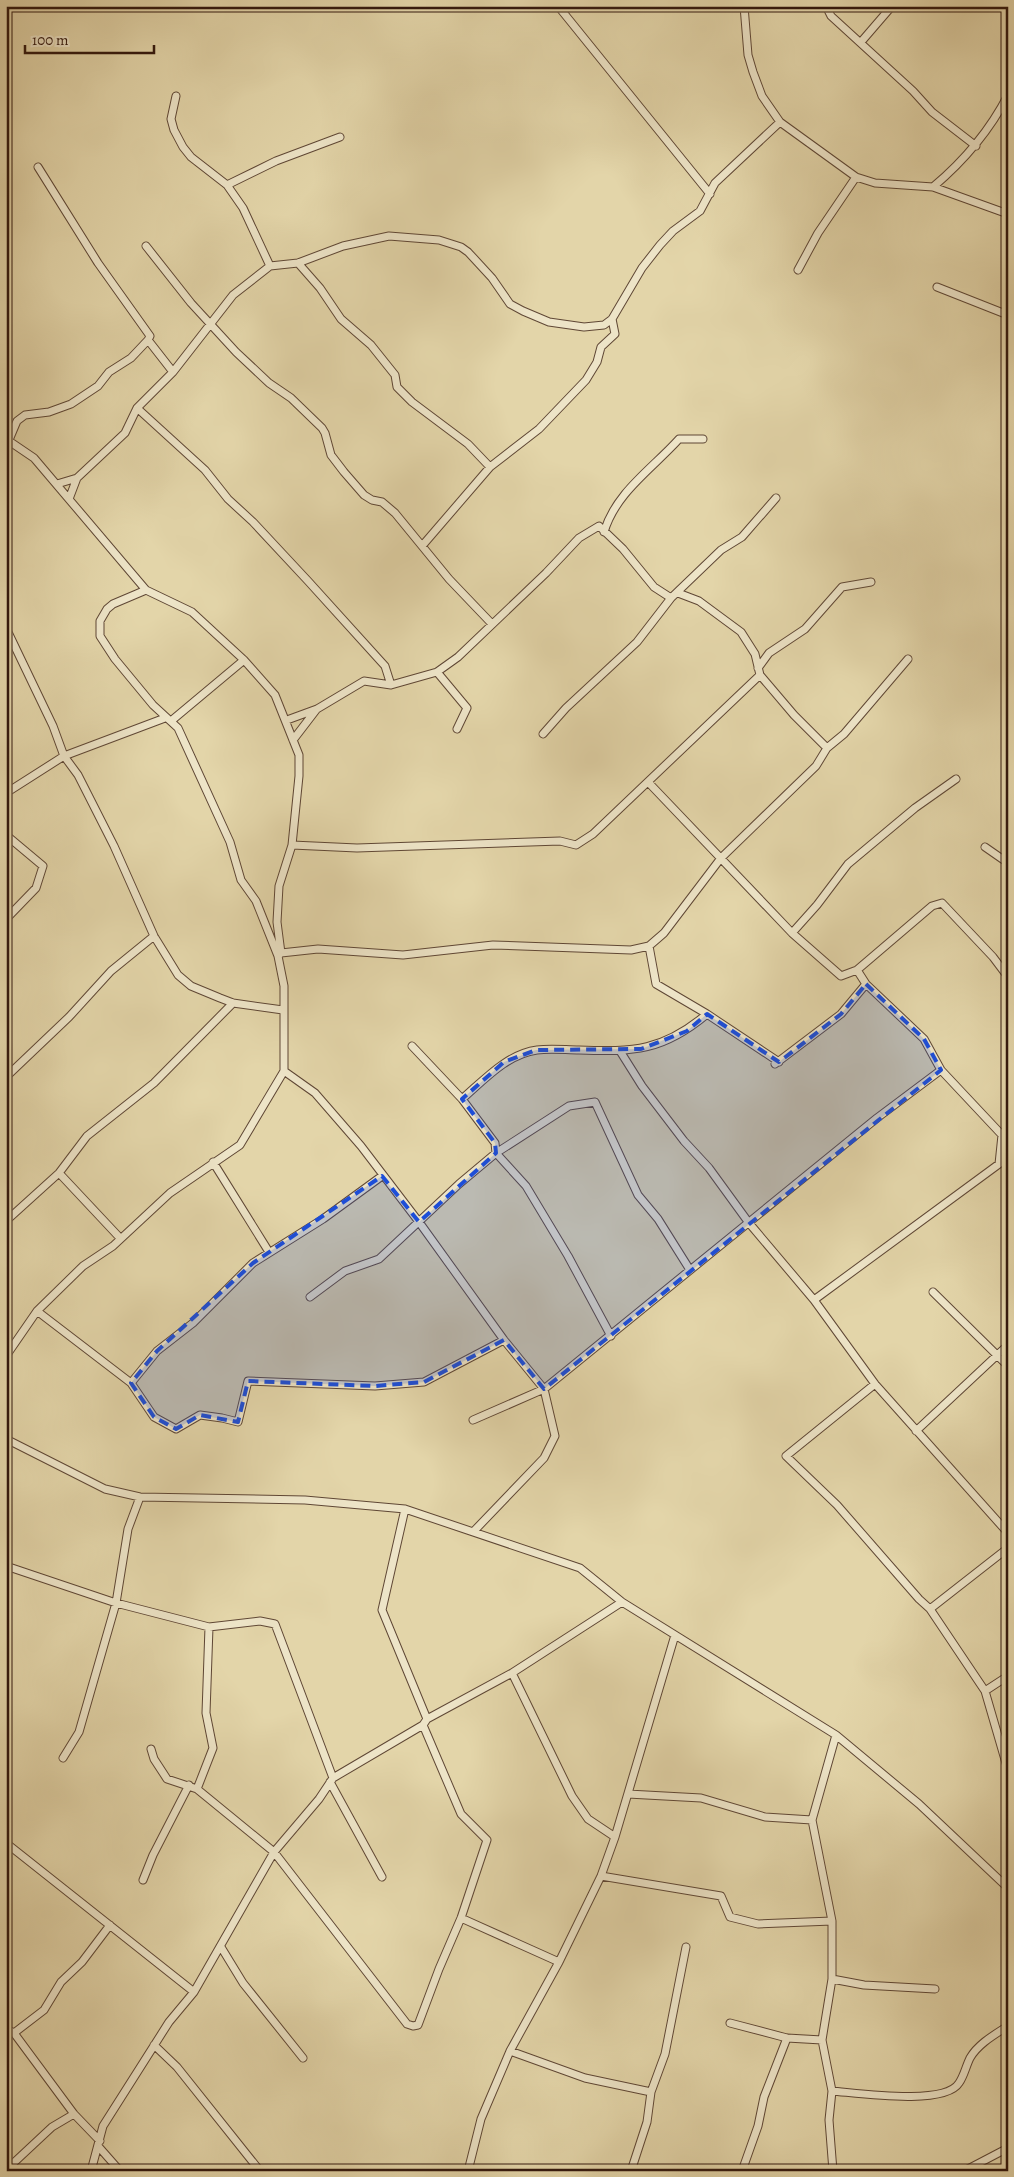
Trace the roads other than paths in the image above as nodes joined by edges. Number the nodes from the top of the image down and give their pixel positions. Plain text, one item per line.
1 (558, 6) edge
2 (744, 6) edge
3 (826, 6) edge
4 (892, 6) edge
5 (861, 42) junction
6 (176, 96) dead end
7 (1007, 98) edge
8 (780, 122) junction
9 (340, 137) dead end
10 (976, 146) junction
11 (38, 167) dead end
12 (856, 177) junction
13 (227, 185) junction
14 (933, 187) junction
15 (710, 194) junction
16 (1008, 214) edge
17 (146, 246) dead end
18 (298, 263) junction
19 (270, 266) junction
20 (798, 270) dead end
21 (937, 286) dead end
22 (1008, 315) edge
23 (612, 319) junction
24 (210, 324) junction
25 (604, 325) junction
26 (615, 334) junction
27 (148, 340) junction
28 (173, 372) junction
29 (137, 408) junction
30 (8, 440) edge
31 (703, 440) dead end
32 (490, 467) junction
33 (77, 478) junction
34 (57, 484) junction
35 (776, 498) dead end
36 (69, 499) junction
37 (604, 532) junction
38 (422, 546) junction
39 (871, 582) dead end
40 (146, 590) junction
41 (678, 593) junction
42 (671, 598) junction
43 (492, 624) junction
44 (6, 628) edge
45 (769, 653) junction
46 (755, 654) junction
47 (908, 659) dead end
48 (244, 660) junction
49 (759, 671) junction
50 (437, 672) junction
51 (391, 685) junction
52 (317, 709) junction
53 (168, 719) junction
54 (286, 720) junction
55 (457, 728) dead end
56 (543, 734) dead end
57 (293, 740) junction
58 (827, 748) junction
59 (64, 756) junction
60 (956, 779) dead end
61 (648, 782) junction
62 (6, 793) edge
63 (6, 835) edge
64 (292, 845) junction
65 (985, 847) dead end
66 (721, 858) junction
67 (1008, 863) edge
68 (6, 919) edge
69 (792, 933) junction
70 (154, 936) junction
71 (649, 946) junction
72 (279, 954) junction
73 (857, 970) junction
74 (1008, 977) edge
75 (866, 984) junction
76 (233, 1003) junction
77 (283, 1010) junction
78 (706, 1014) junction
79 (412, 1046) dead end
80 (620, 1051) junction
81 (941, 1070) junction
82 (284, 1071) junction
83 (6, 1077) edge
84 (462, 1099) junction
85 (496, 1153) junction
86 (213, 1162) junction
87 (59, 1174) junction
88 (382, 1176) junction
89 (6, 1221) edge
90 (419, 1222) junction
91 (749, 1223) junction
92 (120, 1238) junction
93 (269, 1252) junction
94 (690, 1270) junction
95 (933, 1292) dead end
96 (310, 1297) dead end
97 (814, 1300) junction
98 (37, 1311) junction
99 (611, 1336) junction
100 (504, 1340) junction
101 (1008, 1345) edge
102 (998, 1354) junction
103 (6, 1356) edge
104 (1008, 1366) edge
105 (131, 1383) junction
106 (874, 1384) junction
107 (544, 1389) junction
108 (473, 1420) dead end
109 (916, 1431) junction
110 (6, 1439) edge
111 (140, 1497) junction
112 (405, 1509) junction
113 (474, 1531) junction
114 (1008, 1532) edge
115 (1008, 1548) edge
116 (6, 1566) edge
117 (622, 1602) junction
118 (116, 1603) junction
119 (930, 1609) junction
120 (209, 1627) junction
121 (676, 1635) junction
122 (512, 1673) junction
123 (1008, 1676) edge
124 (985, 1690) junction
125 (425, 1722) junction
126 (836, 1735) junction
127 (152, 1749) dead end
128 (63, 1758) dead end
129 (1008, 1770) edge
130 (332, 1780) junction
131 (193, 1787) junction
132 (628, 1794) junction
133 (812, 1820) junction
134 (616, 1837) junction
135 (6, 1843) edge
136 (274, 1852) junction
137 (601, 1876) junction
138 (382, 1877) dead end
139 (143, 1880) dead end
140 (1008, 1888) edge
141 (462, 1918) junction
142 (832, 1921) junction
143 (110, 1925) junction
144 (221, 1947) junction
145 (686, 1947) dead end
146 (559, 1962) junction
147 (832, 1979) junction
148 (935, 1990) dead end
149 (194, 1992) junction
150 (730, 2023) dead end
151 (1008, 2026) edge
152 (6, 2029) edge
153 (14, 2033) junction
154 (787, 2038) junction
155 (822, 2040) junction
156 (154, 2045) junction
157 (510, 2051) junction
158 (303, 2058) dead end
159 (832, 2090) junction
160 (652, 2092) junction
161 (74, 2114) junction
162 (103, 2126) junction
163 (92, 2130) junction
164 (99, 2143) junction
165 (1008, 2148) edge
166 (6, 2170) edge
167 (91, 2171) edge
168 (120, 2171) edge
169 (260, 2171) edge
170 (468, 2171) edge
171 (631, 2171) edge
172 (742, 2171) edge
173 (833, 2171) edge
174 (964, 2171) edge

1 - 15 street
2 - 8 street
3 - 5 street
4 - 5 street
5 - 10 street
6 - 13 street
7 - 10 street
8 - 12 street
8 - 15 street
9 - 13 street
10 - 14 street
11 - 27 street
12 - 14 street
12 - 20 street
13 - 19 street
14 - 16 street
15 - 23 street
17 - 24 street
18 - 19 street
18 - 25 street
18 - 32 street
19 - 24 street
21 - 22 street
23 - 25 street
23 - 26 street
24 - 28 street
24 - 38 street
25 - 26 street
26 - 32 street
27 - 28 street
27 - 30 street
28 - 29 street
29 - 33 street
29 - 51 street
30 - 34 street
31 - 37 street
32 - 38 street
33 - 34 street
33 - 36 street
34 - 36 street
35 - 41 street
36 - 40 street
37 - 42 street
37 - 43 street
38 - 43 street
39 - 45 street
40 - 48 street
40 - 53 street
41 - 42 street
41 - 46 street
42 - 56 street
43 - 50 street
44 - 59 street
45 - 46 street
45 - 49 street
46 - 49 street
47 - 58 street
48 - 53 street
48 - 54 street
49 - 58 street
49 - 61 street
50 - 51 street
50 - 55 street
51 - 52 street
52 - 54 street
52 - 57 street
53 - 59 street
53 - 72 street
54 - 57 street
57 - 64 street
58 - 66 street
59 - 62 street
59 - 70 street
60 - 69 street
61 - 64 street
61 - 66 street
63 - 68 street
64 - 72 street
65 - 67 street
66 - 69 street
66 - 71 street
69 - 73 street
70 - 76 street
70 - 83 street
71 - 72 street
71 - 78 street
72 - 77 street
73 - 74 street
73 - 75 street
75 - 78 street
75 - 81 street
76 - 77 street
76 - 87 street
77 - 82 street
78 - 80 street
79 - 84 street
80 - 84 street
80 - 91 street
81 - 91 street
81 - 97 street
82 - 86 street
82 - 88 street
84 - 85 street
85 - 90 street
85 - 94 street
85 - 99 street
86 - 92 street
86 - 93 street
87 - 89 street
87 - 92 street
88 - 90 street
88 - 93 street
90 - 96 street
90 - 100 street
91 - 94 street
91 - 97 street
92 - 98 street
93 - 105 street
94 - 99 street
95 - 102 street
97 - 106 street
98 - 103 street
98 - 105 street
99 - 107 street
100 - 105 street
100 - 107 street
101 - 102 street
102 - 104 street
102 - 109 street
106 - 109 street
106 - 119 street
107 - 108 street
107 - 113 street
109 - 114 street
110 - 111 street
111 - 112 street
111 - 118 street
112 - 113 street
112 - 125 street
113 - 117 street
115 - 119 street
116 - 118 street
117 - 121 street
117 - 122 street
118 - 120 street
118 - 128 street
119 - 124 street
120 - 130 street
120 - 131 street
121 - 126 street
121 - 132 street
122 - 125 street
122 - 134 street
123 - 124 street
124 - 129 street
125 - 130 street
125 - 141 street
126 - 133 street
126 - 140 street
127 - 131 street
130 - 136 street
130 - 138 street
131 - 136 street
131 - 139 street
132 - 133 street
132 - 134 street
133 - 142 street
134 - 137 street
135 - 143 street
136 - 141 street
136 - 144 street
137 - 142 street
137 - 146 street
141 - 146 street
142 - 147 street
143 - 149 street
143 - 153 street
144 - 149 street
144 - 158 street
145 - 160 street
146 - 157 street
147 - 148 street
147 - 155 street
149 - 156 street
150 - 154 street
151 - 159 street
152 - 153 street
153 - 161 street
154 - 155 street
154 - 172 street
155 - 159 street
156 - 162 street
156 - 169 street
157 - 160 street
157 - 170 street
159 - 173 street
160 - 171 street
161 - 163 street
161 - 166 street
162 - 163 street
162 - 164 street
163 - 164 street
164 - 167 street
164 - 168 street
165 - 174 street

